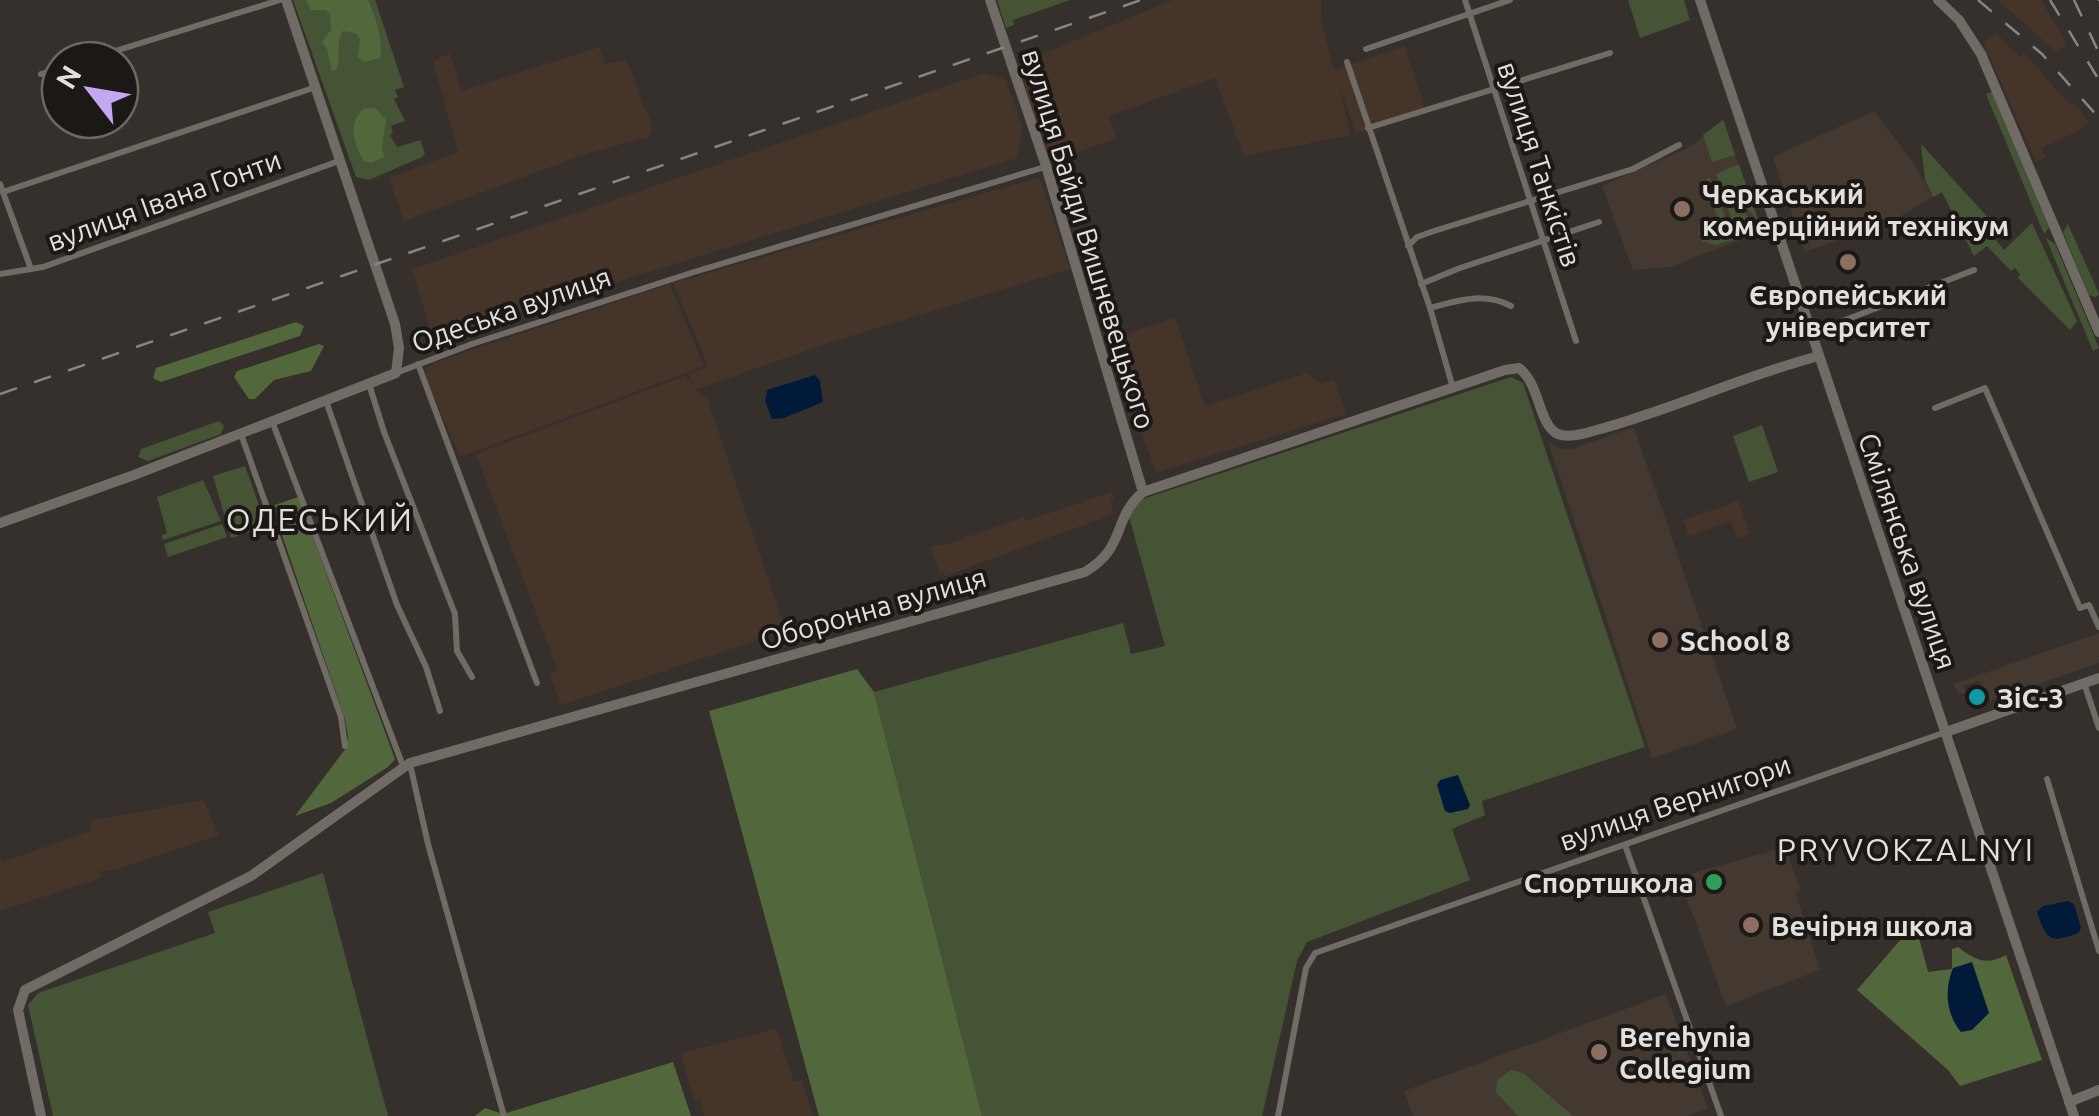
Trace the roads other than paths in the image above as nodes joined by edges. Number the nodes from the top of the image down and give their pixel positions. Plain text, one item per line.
1 (283, 0) edge
2 (990, 0) edge
3 (1464, 0) edge
4 (1510, 0) edge
5 (1700, 0) edge
6 (1938, 0) edge
7 (1468, 14) junction
8 (140, 44) edge
9 (1366, 49) dead end
10 (1610, 53) dead end
11 (1346, 62) dead end
12 (317, 86) junction
13 (1493, 89) junction
14 (1368, 128) junction
15 (1679, 145) dead end
16 (342, 160) junction
17 (1046, 166) junction
18 (1, 188) edge
19 (1528, 200) junction
20 (1599, 222) dead end
21 (1541, 241) junction
22 (1408, 246) junction
23 (31, 270) junction
24 (1974, 270) dead end
25 (0, 274) edge
26 (1422, 284) junction
27 (1511, 306) dead end
28 (1430, 308) junction
29 (2099, 332) edge
30 (1812, 333) junction
31 (1576, 341) dead end
32 (1819, 356) junction
33 (418, 364) junction
34 (396, 372) junction
35 (369, 383) junction
36 (1453, 389) junction
37 (325, 399) junction
38 (1935, 408) dead end
39 (271, 420) junction
40 (240, 432) junction
41 (1143, 492) junction
42 (0, 523) edge
43 (2099, 627) edge
44 (472, 677) dead end
45 (2099, 678) edge
46 (537, 683) dead end
47 (2084, 684) junction
48 (440, 711) dead end
49 (2099, 728) edge
50 (1946, 732) junction
51 (345, 746) dead end
52 (406, 764) junction
53 (2047, 780) dead end
54 (1625, 844) junction
55 (2099, 952) edge
56 (2099, 1090) edge
57 (2069, 1102) junction
58 (42, 1116) edge
59 (504, 1116) edge
60 (1278, 1116) edge
61 (1722, 1116) edge
62 (2074, 1116) edge

1 - 8 street
1 - 12 street
2 - 17 street, вулиця Байди Вишневецького
3 - 7 street, вулиця Танкістів
4 - 7 street
5 - 30 street, Смілянська вулиця
6 - 29 street
7 - 9 street
7 - 13 street, вулиця Танкістів
10 - 13 street
11 - 14 street
12 - 16 street
12 - 18 street
13 - 14 street
13 - 19 street, вулиця Танкістів
14 - 22 street
15 - 19 street
16 - 23 street, вулиця Івана Гонти
16 - 34 street
17 - 33 street, Одеська вулиця
17 - 41 street, вулиця Байди Вишневецького
18 - 23 street
19 - 21 street, вулиця Танкістів
19 - 22 street
20 - 21 street
21 - 26 street
21 - 31 street, вулиця Танкістів
22 - 26 street
23 - 25 street, вулиця Івана Гонти
24 - 30 street
26 - 28 street
27 - 28 street
28 - 36 street
30 - 32 street, Смілянська вулиця
32 - 36 street
32 - 50 street, Смілянська вулиця
33 - 34 street, Одеська вулиця
33 - 46 street
34 - 35 street, Одеська вулиця
35 - 37 street, Одеська вулиця
35 - 44 street
36 - 41 street
37 - 39 street, Одеська вулиця
37 - 48 street
38 - 43 street
39 - 40 street, Одеська вулиця
39 - 52 street
40 - 42 street, Одеська вулиця
40 - 51 street
41 - 52 street, Оборонна вулиця
45 - 47 street, вулиця Вернигори
47 - 49 street
47 - 50 street, вулиця Вернигори
50 - 54 street, вулиця Вернигори
50 - 57 street, Смілянська вулиця
52 - 58 street, Оборонна вулиця
52 - 59 street
53 - 55 street
54 - 60 street, вулиця Вернигори
54 - 61 street
56 - 57 street
57 - 62 street, Смілянська вулиця

